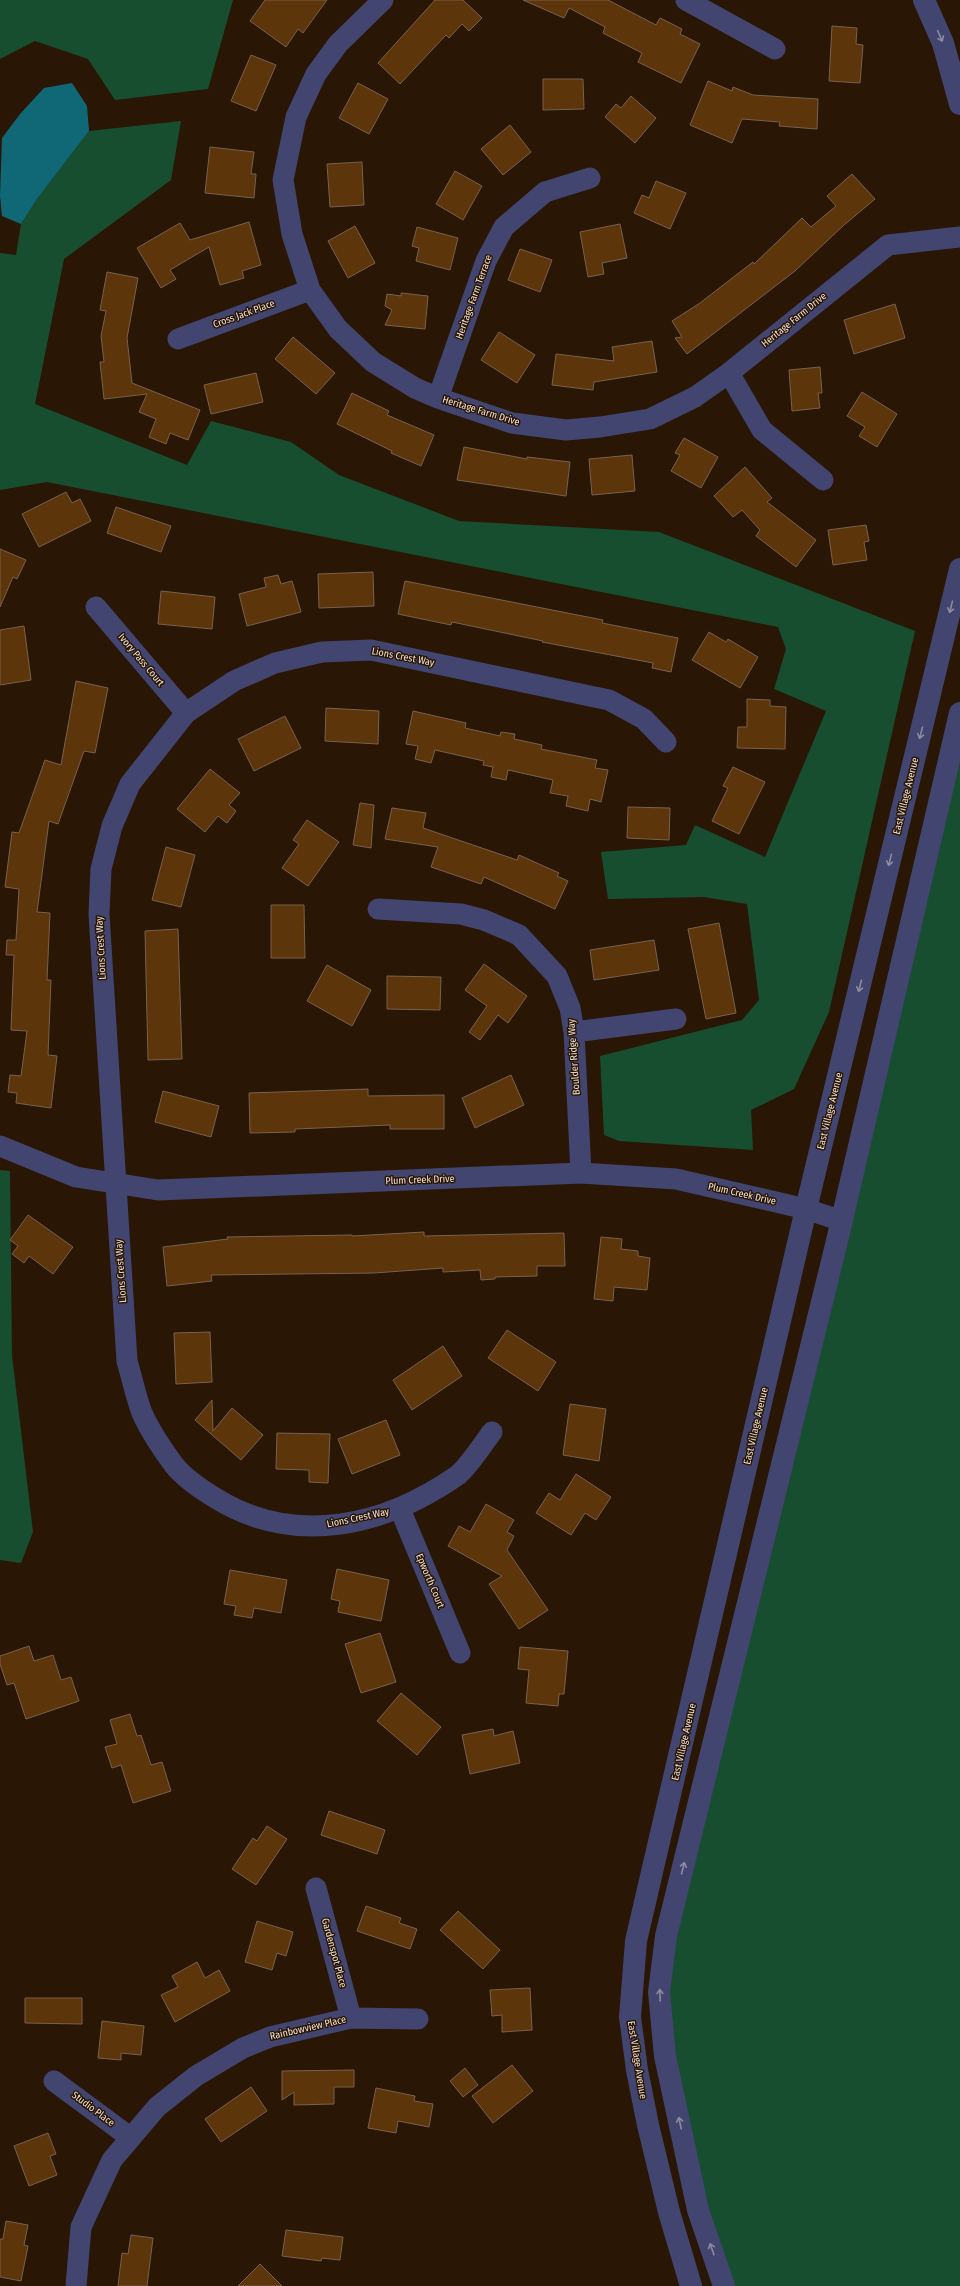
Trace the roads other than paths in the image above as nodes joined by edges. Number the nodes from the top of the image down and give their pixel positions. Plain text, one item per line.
1 (383, 0) edge
2 (686, 0) edge
3 (924, 0) edge
4 (775, 49) dead end
5 (960, 104) edge
6 (590, 178) dead end
7 (960, 237) edge
8 (310, 290) junction
9 (178, 339) dead end
10 (729, 373) junction
11 (438, 398) junction
12 (823, 480) dead end
13 (960, 569) edge
14 (96, 607) dead end
15 (186, 713) junction
16 (960, 714) edge
17 (666, 742) dead end
18 (378, 909) dead end
19 (676, 1019) dead end
20 (574, 1032) junction
21 (0, 1146) edge
22 (581, 1173) junction
23 (115, 1183) junction
24 (806, 1209) junction
25 (842, 1221) junction
26 (492, 1432) dead end
27 (400, 1509) junction
28 (460, 1653) dead end
29 (316, 1888) dead end
30 (351, 2018) junction
31 (418, 2019) dead end
32 (54, 2081) dead end
33 (131, 2138) junction
34 (76, 2286) edge
35 (691, 2286) edge
36 (724, 2286) edge

1 - 8 street, Heritage Farm Drive
2 - 4 street
3 -> 5 street
6 - 11 street, Heritage Farm Terrace
7 - 10 street, Heritage Farm Drive
8 - 9 street, Cross Jack Place
8 - 11 street, Heritage Farm Drive
10 - 11 street, Heritage Farm Drive
10 - 12 street
13 -> 24 street, East Village Avenue
14 - 15 street, Ivory Pass Court
15 - 17 street, Lions Crest Way
15 - 23 street, Lions Crest Way
16 - 25 street
18 - 20 street, Boulder Ridge Way
19 - 20 street
20 - 22 street, Boulder Ridge Way
21 - 23 street, Plum Creek Drive
22 - 23 street, Plum Creek Drive
22 - 24 street, Plum Creek Drive
23 - 27 street, Lions Crest Way
24 - 25 street, Plum Creek Drive
24 - 35 street, East Village Avenue
36 -> 25 street
26 - 27 street
27 - 28 street, Epworth Court
29 - 30 street, Gardenspot Place
30 - 31 street, Rainbowview Place
30 - 33 street, Rainbowview Place
32 - 33 street, Studio Place
33 - 34 street, Rainbowview Place

